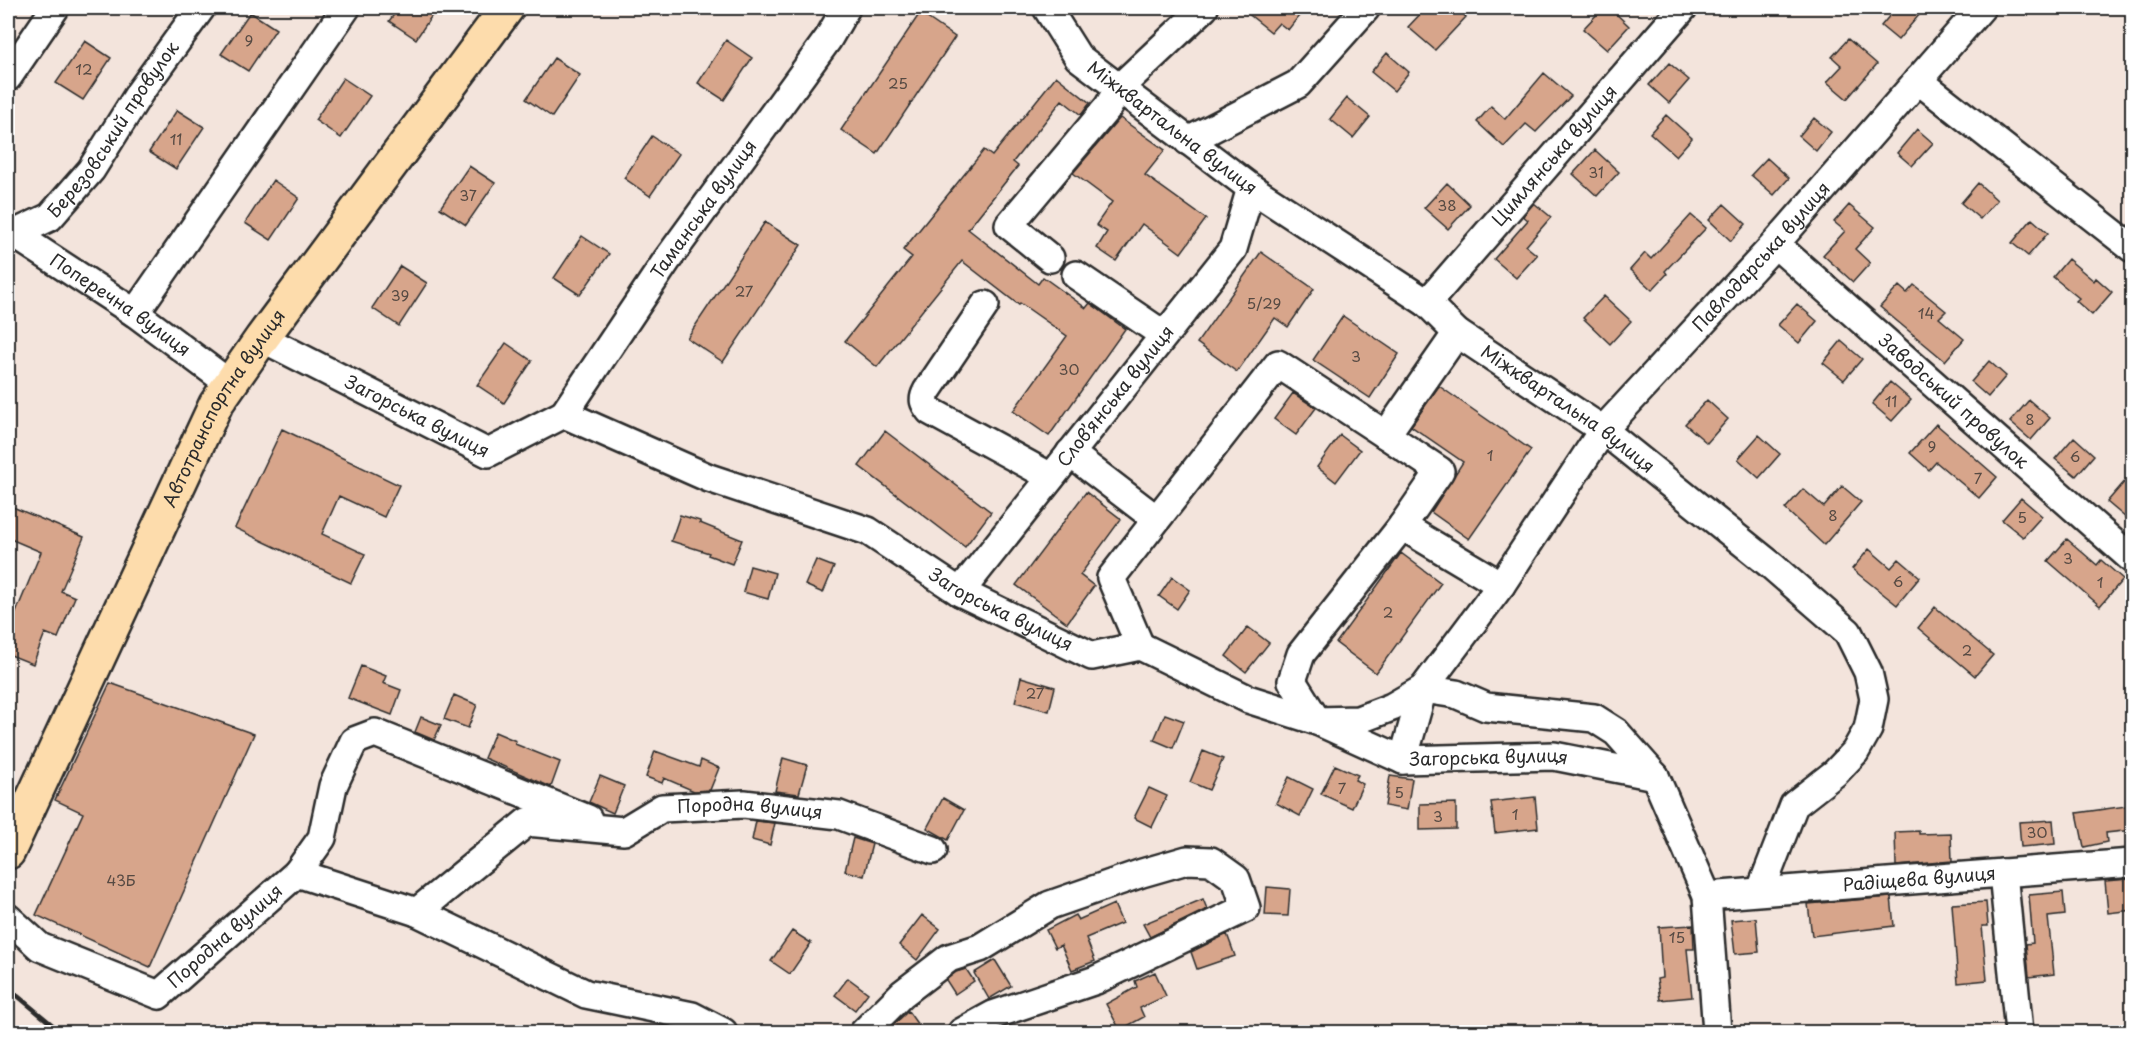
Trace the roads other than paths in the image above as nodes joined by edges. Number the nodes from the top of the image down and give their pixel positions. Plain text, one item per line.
1 (56, 8) edge
2 (201, 8) edge
3 (346, 8) edge
4 (507, 8) edge
5 (846, 8) edge
6 (1047, 8) edge
7 (1204, 8) edge
8 (1366, 8) edge
9 (1683, 8) edge
10 (1981, 8) edge
11 (8, 77) edge
12 (1918, 80) junction
13 (1119, 88) junction
14 (1188, 141) junction
15 (1251, 188) junction
16 (11, 232) edge
17 (1775, 244) junction
18 (2133, 248) edge
19 (1050, 258) dead end
20 (1076, 275) dead end
21 (1427, 303) junction
22 (985, 305) dead end
23 (135, 313) junction
24 (1457, 333) junction
25 (1164, 335) junction
26 (261, 338) junction
27 (230, 384) junction
28 (564, 414) junction
29 (1603, 430) junction
30 (1386, 435) junction
31 (1070, 453) junction
32 (1051, 477) junction
33 (1156, 519) junction
34 (1402, 526) junction
35 (2133, 559) edge
36 (1501, 585) junction
37 (960, 592) junction
38 (1140, 646) junction
39 (1423, 689) junction
40 (1317, 721) junction
41 (1403, 760) junction
42 (1655, 776) junction
43 (624, 831) junction
44 (933, 850) dead end
45 (8, 852) edge
46 (2133, 863) edge
47 (297, 873) junction
48 (2003, 873) junction
49 (1761, 890) junction
50 (1707, 896) junction
51 (417, 912) junction
52 (8, 918) edge
53 (723, 1032) edge
54 (864, 1032) edge
55 (962, 1032) edge
56 (1717, 1032) edge
57 (2019, 1032) edge

1 - 11 street
2 - 16 street, Березовський провулок
3 - 23 street
4 - 26 main road, Автотранспортна вулиця
5 - 28 street, Таманська вулиця
6 - 13 street, Міжквартальна вулиця
7 - 13 street
8 - 14 street
9 - 21 street, Цимлянська вулиця
10 - 12 street, Павлодарська вулиця
12 - 17 street, Павлодарська вулиця
12 - 18 street
13 - 14 street, Міжквартальна вулиця
13 - 19 street
14 - 15 street, Міжквартальна вулиця
15 - 21 street, Міжквартальна вулиця
15 - 25 street, Слов’янська вулиця
16 - 23 street, Поперечна вулиця
17 - 29 street, Павлодарська вулиця
17 - 35 street, Заводський провулок
20 - 25 street
21 - 24 street, Міжквартальна вулиця
22 - 32 street
23 - 27 street, Поперечна вулиця
24 - 29 street, Міжквартальна вулиця
24 - 30 street
25 - 31 street, Слов’янська вулиця
26 - 27 main road, Автотранспортна вулиця
26 - 28 street, Загорська вулиця
27 - 45 main road, Автотранспортна вулиця
28 - 37 street, Загорська вулиця
29 - 36 street, Павлодарська вулиця
29 - 49 street, Міжквартальна вулиця
30 - 33 street
30 - 34 street
31 - 32 street, Слов’янська вулиця
31 - 33 street
32 - 37 street, Слов’янська вулиця
33 - 38 street
34 - 36 street
34 - 40 street
36 - 39 street, Павлодарська вулиця
37 - 38 street, Загорська вулиця
38 - 40 street, Загорська вулиця
39 - 40 street
39 - 41 street
39 - 42 street
40 - 41 street, Загорська вулиця
41 - 42 street, Загорська вулиця
42 - 50 street
43 - 44 street, Породна вулиця
43 - 47 street
43 - 51 street
46 - 48 street, Радіщева вулиця
47 - 51 street, Породна вулиця
47 - 52 street, Породна вулиця
48 - 49 street, Радіщева вулиця
48 - 57 street
49 - 50 street, Радіщева вулиця
50 - 56 street
51 - 53 street, Породна вулиця
54 - 55 street

